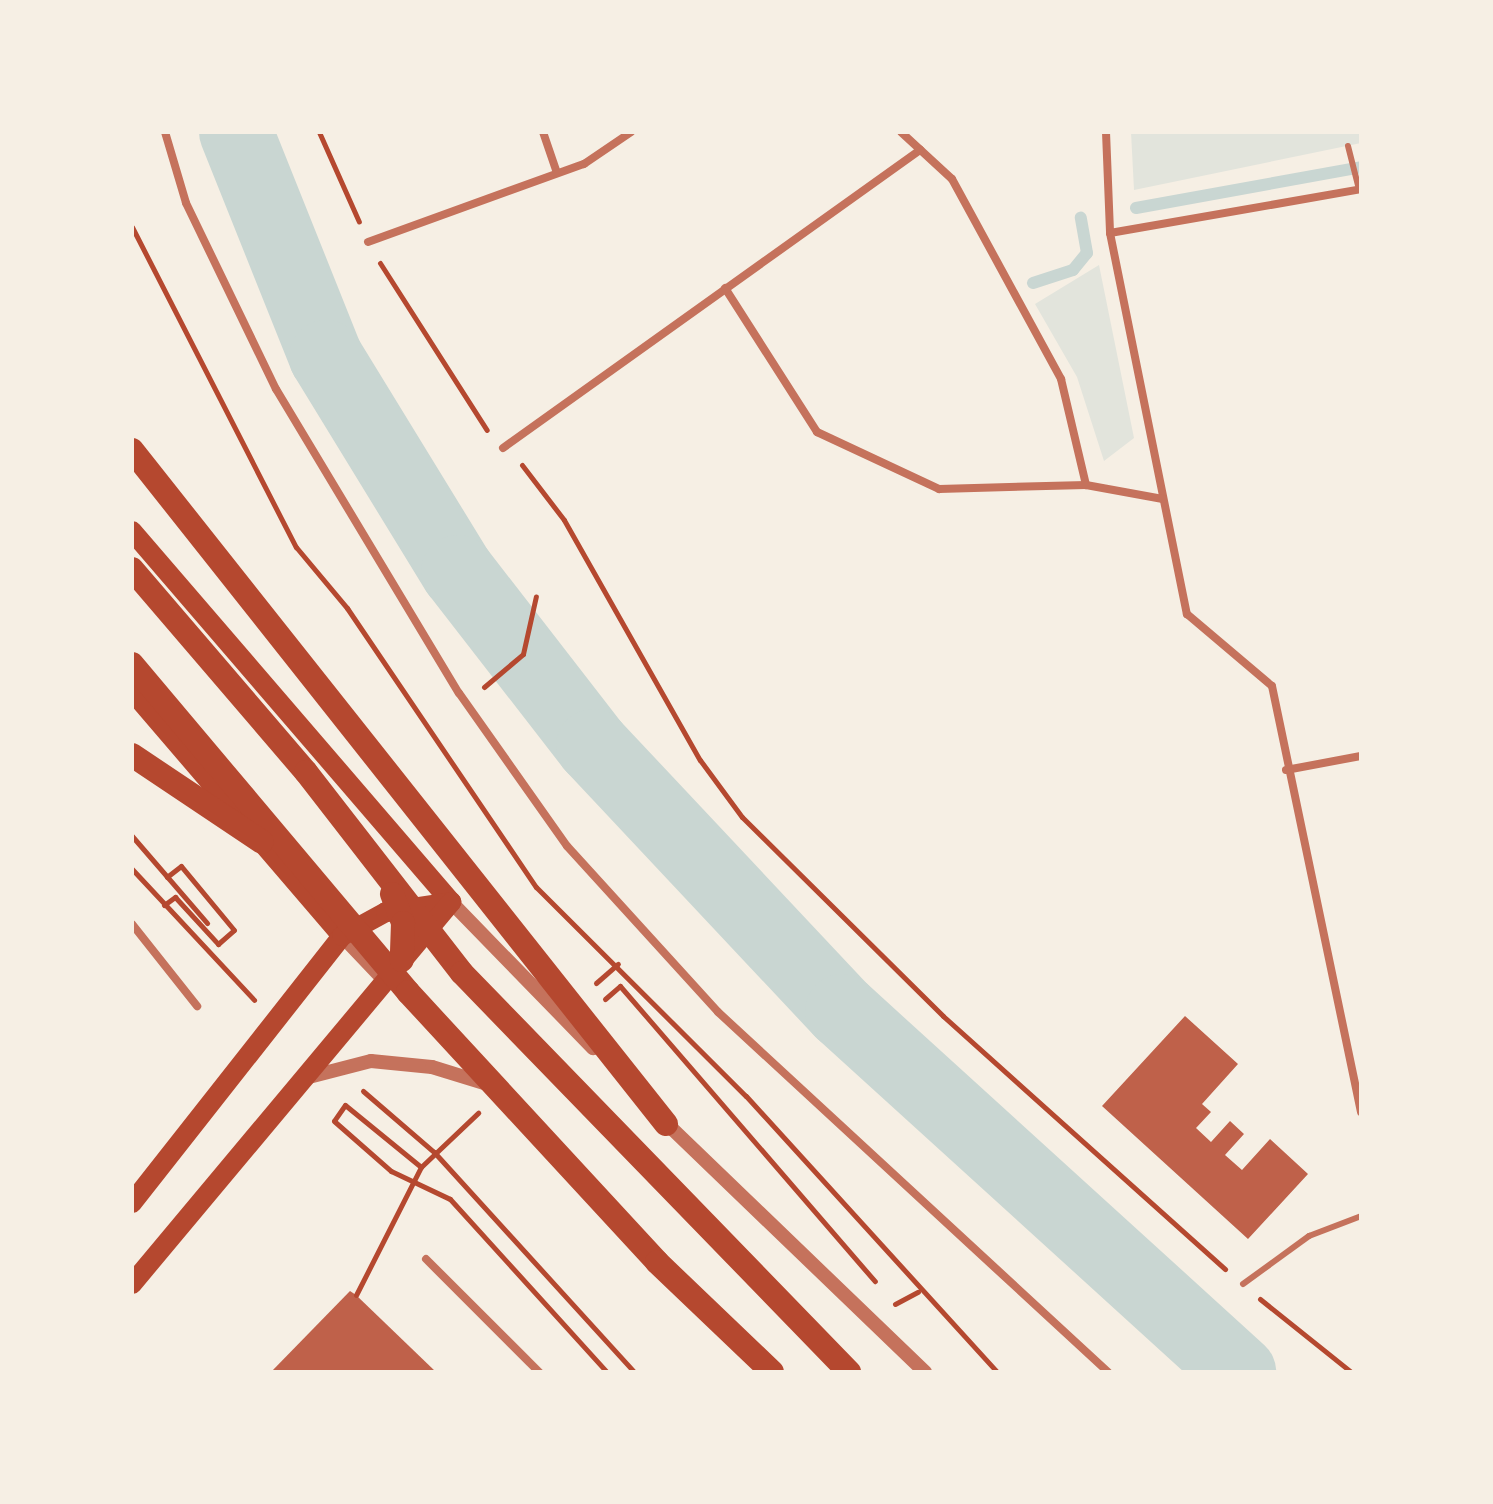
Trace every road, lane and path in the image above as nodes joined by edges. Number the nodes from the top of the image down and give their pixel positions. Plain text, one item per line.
1 (165, 132) edge
2 (319, 132) edge
3 (543, 132) edge
4 (631, 132) edge
5 (901, 132) edge
6 (1106, 132) edge
7 (1348, 146) dead end
8 (920, 150) junction
9 (557, 173) junction
10 (1360, 189) edge
11 (1110, 233) junction
12 (368, 242) junction
13 (725, 288) junction
14 (503, 448) junction
15 (132, 450) edge
16 (1086, 485) junction
17 (1163, 499) junction
18 (132, 531) edge
19 (132, 551) edge
20 (132, 569) edge
21 (536, 596) dead end
22 (132, 664) edge
23 (506, 666) dead end
24 (132, 691) edge
25 (132, 755) edge
26 (1361, 756) edge
27 (1286, 770) junction
28 (132, 836) edge
29 (262, 842) junction
30 (132, 869) edge
31 (167, 877) junction
32 (451, 902) junction
33 (399, 909) junction
34 (207, 923) dead end
35 (132, 924) edge
36 (342, 936) junction
37 (402, 960) junction
38 (618, 964) dead end
39 (385, 982) junction
40 (595, 982) dead end
41 (620, 986) dead end
42 (197, 1006) dead end
43 (303, 1079) junction
44 (487, 1084) junction
45 (1361, 1112) edge
46 (666, 1124) junction
47 (421, 1167) junction
48 (132, 1203) edge
49 (1361, 1216) edge
50 (426, 1259) dead end
51 (132, 1284) edge
52 (1243, 1284) junction
53 (918, 1292) dead end
54 (356, 1295) dead end
55 (718, 1319) junction
56 (539, 1372) edge
57 (607, 1372) edge
58 (634, 1372) edge
59 (762, 1372) edge
60 (772, 1372) edge
61 (782, 1372) edge
62 (849, 1372) edge
63 (925, 1372) edge
64 (1108, 1372) edge
65 (1351, 1372) edge

1 - 64 street
2 - 12 path
3 - 9 street
4 - 9 street
5 - 8 street
6 - 11 street
7 - 10 lane
8 - 13 street
8 - 16 street
9 - 12 street
10 - 11 street
11 - 17 street
12 - 14 path
13 - 14 street
13 - 16 street
14 - 52 path
15 - 46 highway
16 - 17 street
17 - 27 street
18 - 32 main road
19 - 33 highway
20 - 62 highway
21 - 23 path
22 - 60 highway
24 - 29 main road
25 - 29 highway
26 - 27 street
27 - 45 street
28 - 31 path
29 - 36 main road
30 - 31 path
31 - 34 path
32 - 33 main road
32 - 37 main road
32 - 46 street
33 - 36 main road
33 - 37 highway
35 - 42 street
36 - 39 street
36 - 48 main road
37 - 39 main road
38 - 40 path
39 - 43 main road
39 - 44 street
41 - 53 path
43 - 44 street
43 - 51 main road
44 - 55 street
46 - 63 street
47 - 54 path
47 - 57 path
47 - 58 path
49 - 52 lane
50 - 56 street
52 - 65 path
55 - 59 highway
55 - 61 street

